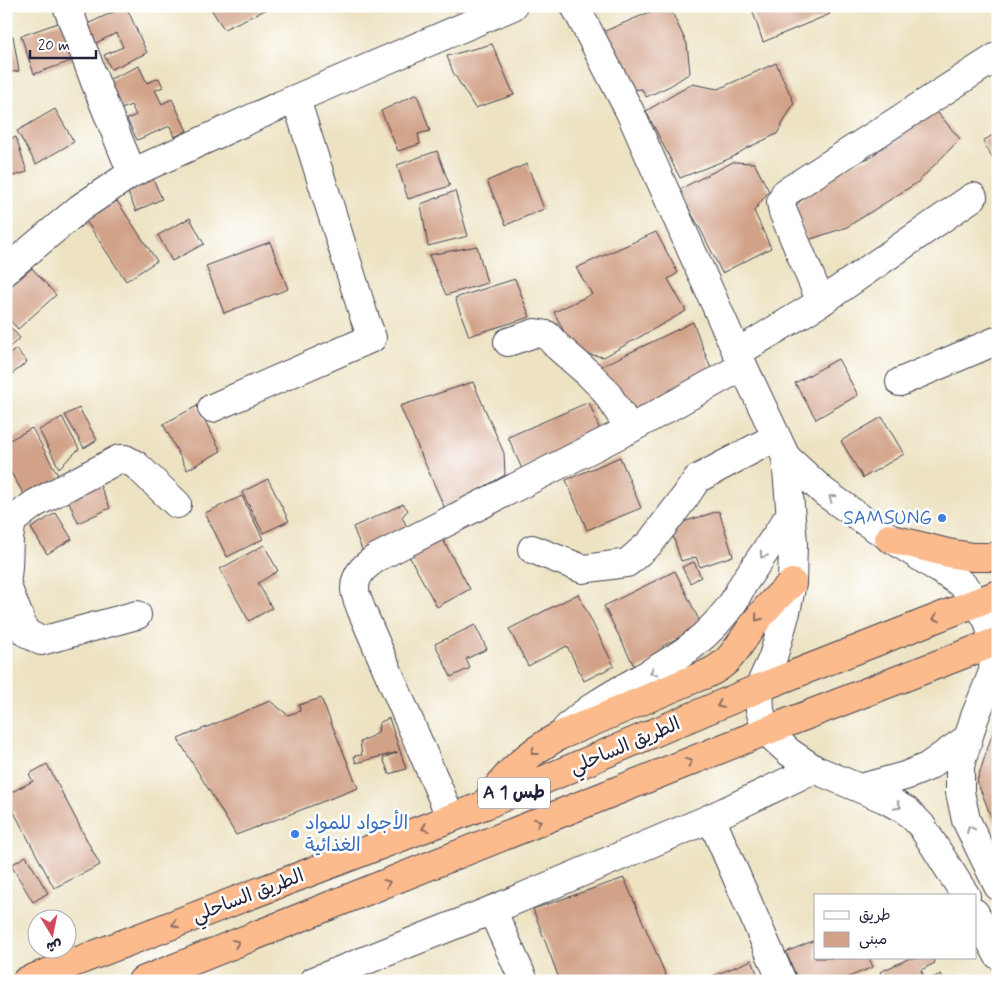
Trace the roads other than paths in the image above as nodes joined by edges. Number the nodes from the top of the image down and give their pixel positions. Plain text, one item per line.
1 (67, 6) edge
2 (513, 6) edge
3 (575, 6) edge
4 (998, 56) edge
5 (296, 99) junction
6 (132, 173) junction
7 (973, 197) dead end
8 (7, 268) edge
9 (821, 302) junction
10 (998, 340) edge
11 (508, 342) dead end
12 (740, 359) junction
13 (900, 382) dead end
14 (212, 408) dead end
15 (630, 429) junction
16 (781, 447) junction
17 (177, 504) dead end
18 (790, 515) junction
19 (9, 518) edge
20 (889, 538) junction
21 (532, 549) dead end
22 (998, 557) edge
23 (792, 583) junction
24 (6, 586) edge
25 (987, 598) edge
26 (137, 615) dead end
27 (996, 642) edge
28 (759, 688) junction
29 (990, 697) edge
30 (766, 731) junction
31 (559, 736) junction
32 (968, 738) junction
33 (814, 769) junction
34 (861, 788) junction
35 (485, 805) junction
36 (451, 818) junction
37 (712, 818) junction
38 (998, 886) edge
39 (965, 894) edge
40 (492, 910) junction
41 (976, 915) edge
42 (998, 955) edge
43 (26, 981) edge
44 (142, 981) edge
45 (314, 981) edge
46 (524, 981) edge
47 (782, 981) edge

1 - 6 street
2 - 5 street
3 - 12 street
4 - 9 street
5 - 6 street
5 - 14 street
6 - 8 street
7 - 9 street
9 - 12 street
10 - 13 street
11 - 15 street
12 - 15 street
12 - 16 street
15 - 36 street
16 - 18 street
20 -> 16 street
16 - 21 street
17 - 19 street
18 - 23 street
18 -> 31 street
19 - 24 street
20 - 22 highway
20 - 25 street
23 - 28 street
23 -> 31 highway
24 - 26 street
25 - 27 street
25 -> 28 highway, الطريق الساحلي / A 1 طس
27 - 29 street
27 - 30 highway, الطريق الساحلي / A 1 طس
28 - 30 street
28 -> 35 highway, الطريق الساحلي / A 1 طس
29 - 32 street
30 - 33 street
44 -> 30 highway, الطريق الساحلي / A 1 طس
31 -> 35 highway
32 - 34 street
38 -> 32 street
33 - 34 street
33 - 37 street
34 -> 39 street
35 - 36 highway, الطريق الساحلي / A 1 طس
36 -> 43 highway, الطريق الساحلي / A 1 طس
37 - 40 street
37 - 47 street
40 - 45 street
40 - 46 street
41 - 42 street

